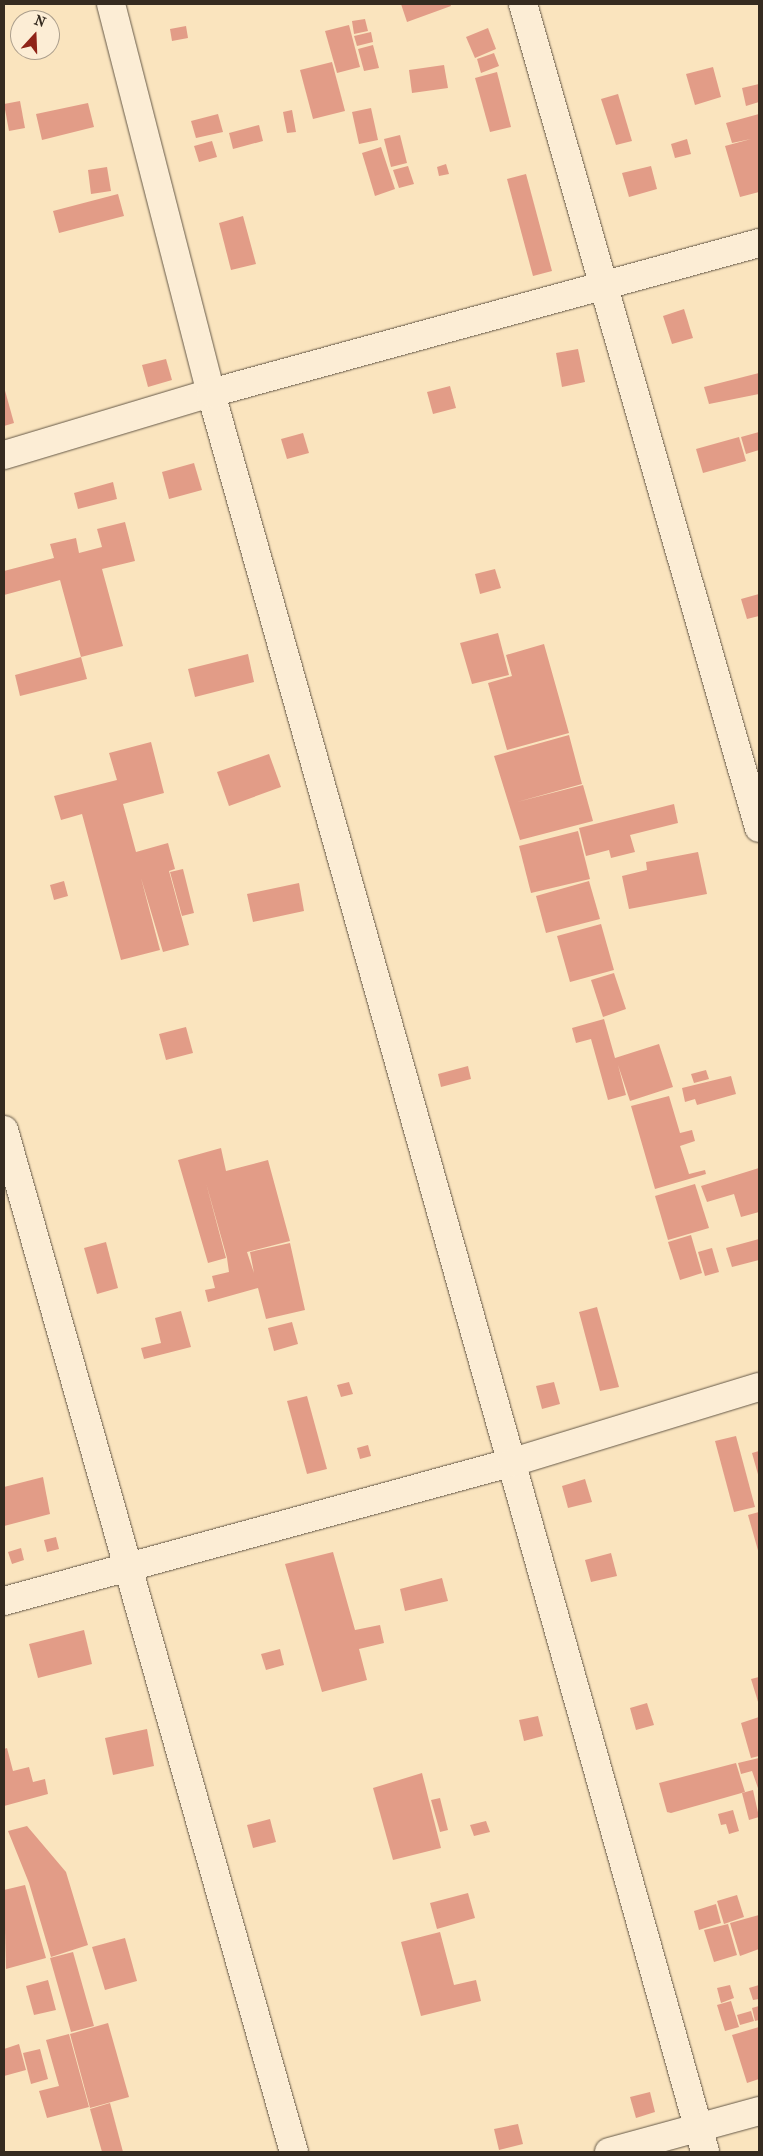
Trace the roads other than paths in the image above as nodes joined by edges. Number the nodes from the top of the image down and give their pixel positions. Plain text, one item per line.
1 (111, 4) edge
2 (523, 4) edge
3 (759, 243) edge
4 (603, 286) junction
5 (211, 393) junction
6 (4, 454) edge
7 (759, 828) edge
8 (4, 1130) edge
9 (759, 1387) edge
10 (512, 1462) junction
11 (128, 1570) junction
12 (4, 1601) edge
13 (759, 2112) edge
14 (702, 2140) edge
15 (294, 2152) edge
16 (609, 2152) edge

1 - 5 street
2 - 4 street
3 - 4 street
4 - 5 street
4 - 7 street
5 - 6 street
5 - 10 street
8 - 11 street
9 - 10 street
10 - 11 street
10 - 14 street
11 - 12 street
11 - 15 street
13 - 14 street
14 - 16 street

